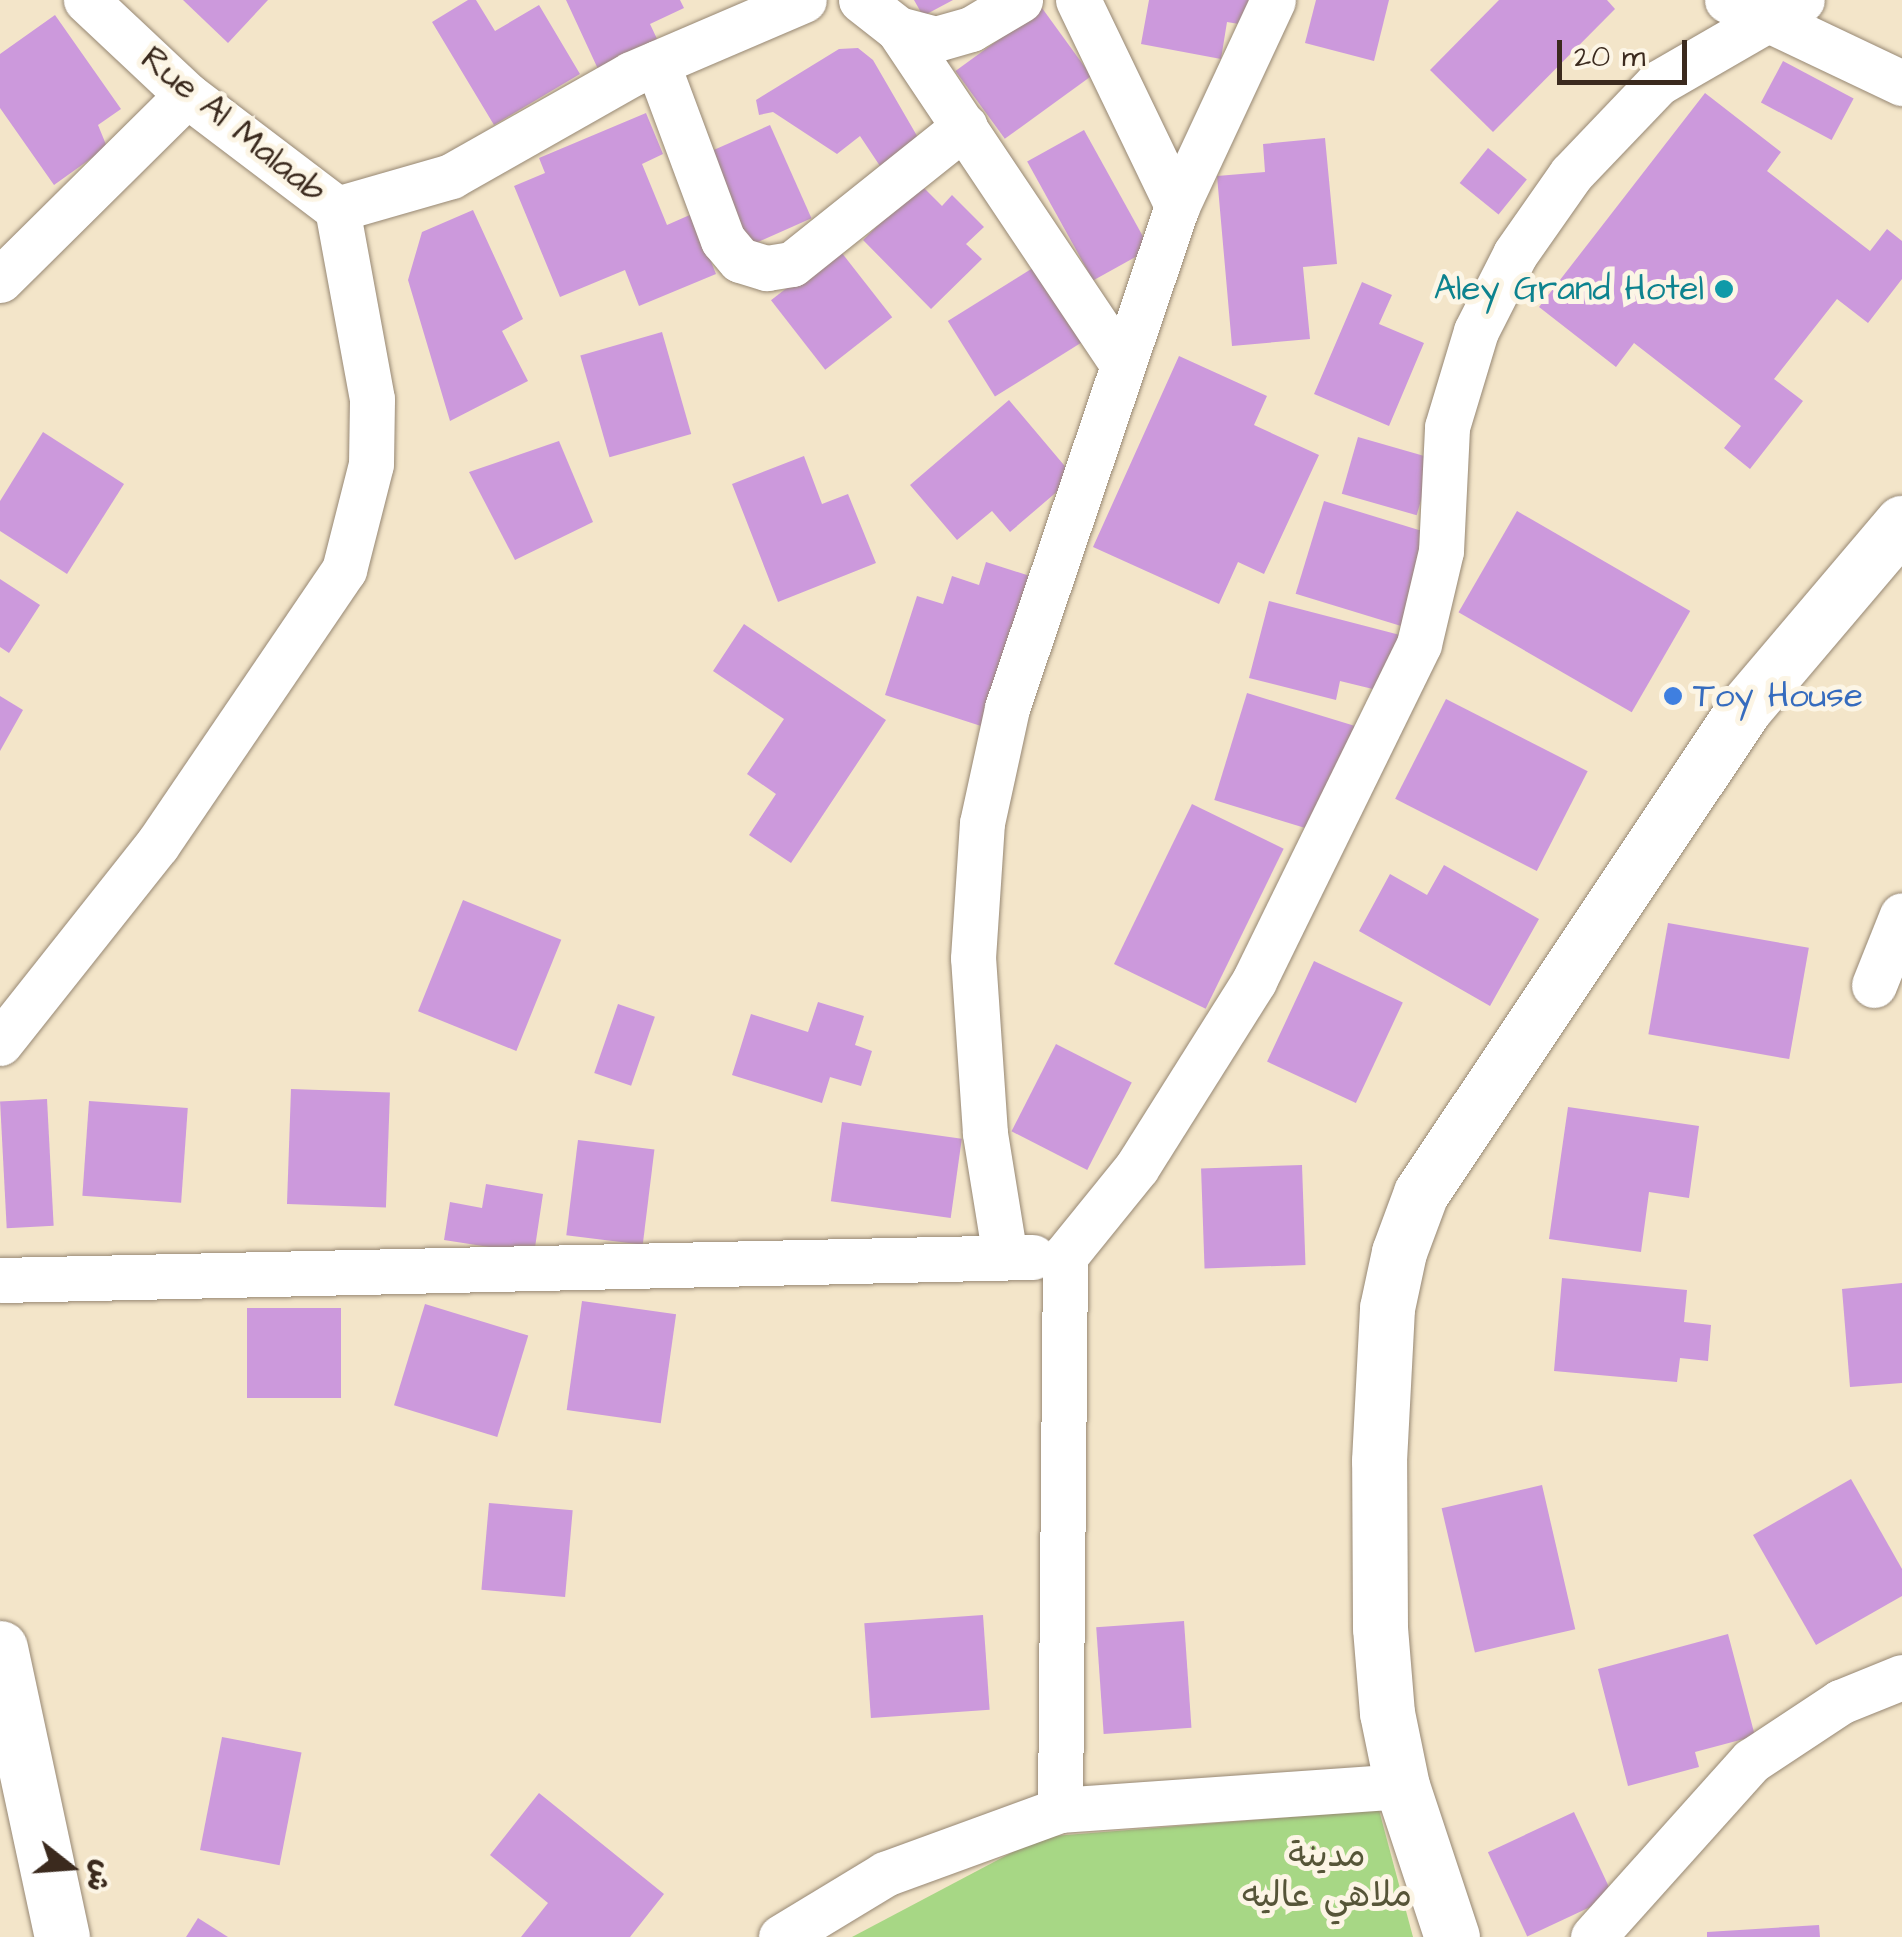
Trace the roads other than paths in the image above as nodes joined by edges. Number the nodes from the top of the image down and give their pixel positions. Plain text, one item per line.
1 (86, 0) edge
2 (804, 0) edge
3 (860, 0) edge
4 (1020, 0) edge
5 (1078, 0) edge
6 (1273, 0) edge
7 (1764, 7) edge
8 (898, 29) junction
9 (658, 63) junction
10 (1902, 83) edge
11 (188, 95) junction
12 (965, 126) junction
13 (1177, 206) junction
14 (336, 210) junction
15 (0, 280) edge
16 (1123, 365) junction
17 (1902, 522) edge
18 (1902, 915) edge
19 (1874, 985) dead end
20 (0, 1044) edge
21 (1065, 1256) junction
22 (1005, 1257) junction
23 (0, 1280) edge
24 (0, 1648) edge
25 (1902, 1676) edge
26 (1402, 1786) junction
27 (1060, 1810) junction
28 (62, 1937) edge
29 (781, 1937) edge
30 (1452, 1937) edge
31 (1593, 1937) edge

1 - 11 street, Rue Al Malaab
2 - 9 street
3 - 8 street
4 - 8 street
5 - 13 street
6 - 13 street
7 - 10 street
7 - 21 street
8 - 12 street
9 - 12 street
9 - 14 street
11 - 14 street, Rue Al Malaab
11 - 15 street
12 - 16 street
13 - 16 street
14 - 20 street
16 - 22 street
17 - 26 main road
18 - 19 street
21 - 22 street
21 - 27 street
22 - 23 street
24 - 28 main road
25 - 31 street
26 - 27 street
26 - 30 main road
27 - 29 street

